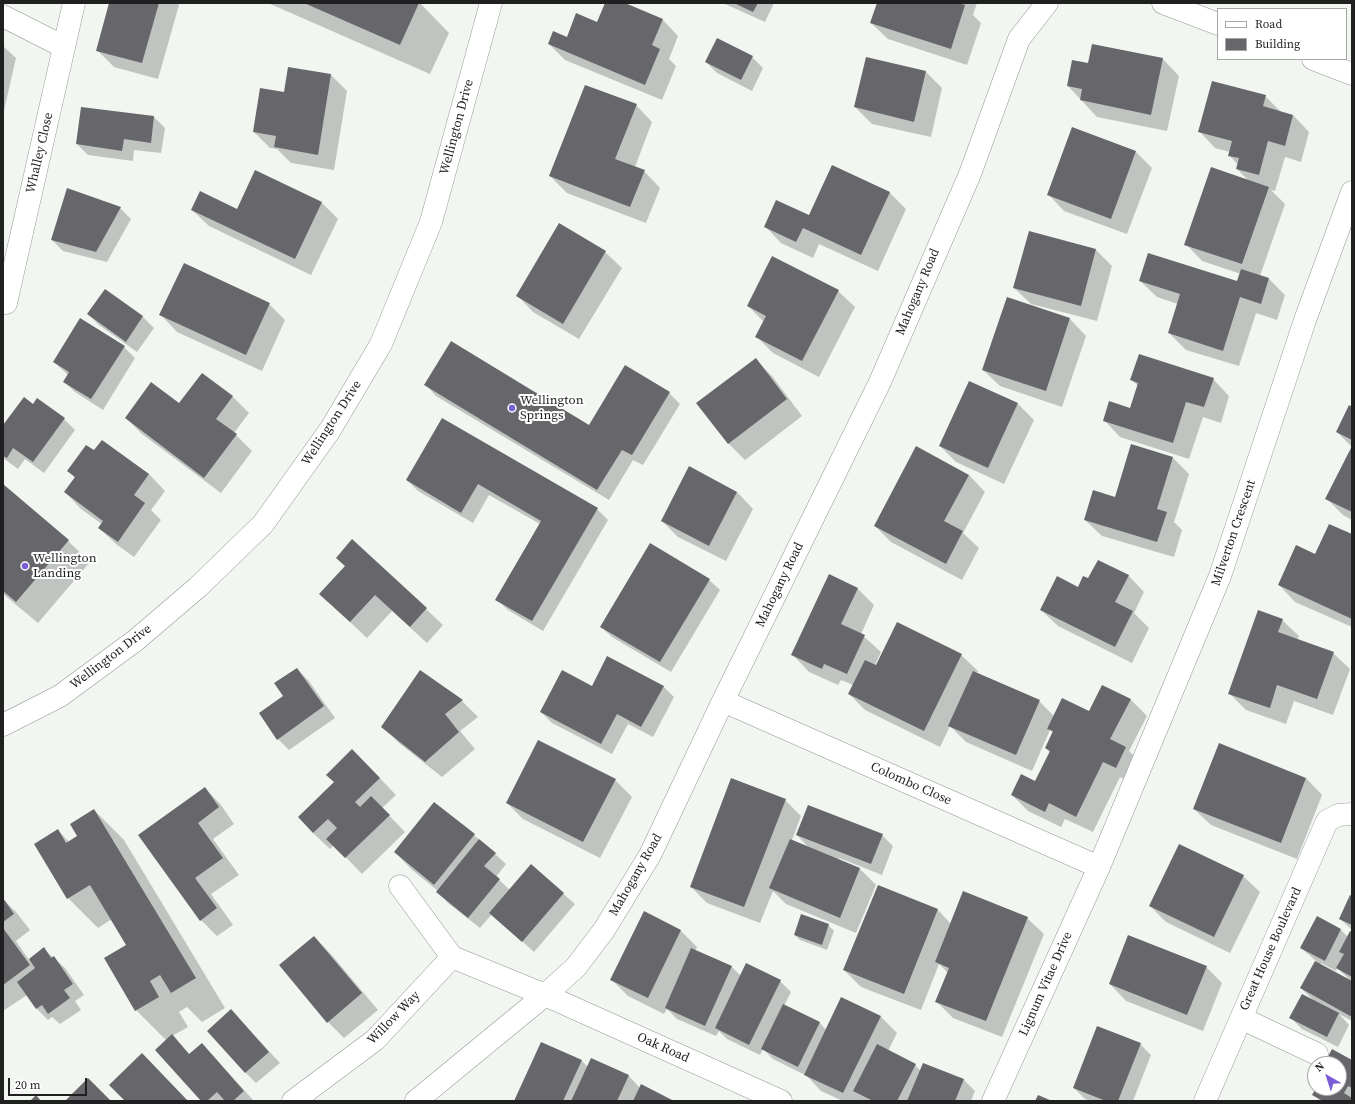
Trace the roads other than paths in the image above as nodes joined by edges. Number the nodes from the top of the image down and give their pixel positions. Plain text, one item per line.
1 (74, 3) edge
2 (491, 3) edge
3 (1047, 3) edge
4 (1163, 3) edge
5 (3, 16) edge
6 (1217, 24) edge
7 (64, 47) junction
8 (1316, 60) edge
9 (1352, 74) edge
10 (1352, 192) edge
11 (6, 303) dead end
12 (723, 701) junction
13 (3, 725) edge
14 (1352, 814) edge
15 (1099, 867) junction
16 (400, 886) dead end
17 (452, 957) junction
18 (545, 995) junction
19 (1241, 1018) junction
20 (1317, 1054) dead end
21 (293, 1101) edge
22 (416, 1101) edge
23 (781, 1101) edge
24 (993, 1101) edge
25 (1205, 1101) edge

1 - 7 street, Whalley Close
2 - 13 street, Wellington Drive
3 - 12 street, Mahogany Road
4 - 6 street
5 - 7 street
7 - 11 street, Whalley Close
8 - 9 street
10 - 15 street, Milverton Crescent
12 - 15 street, Colombo Close
12 - 18 street, Mahogany Road
14 - 19 street, Great House Boulevard
15 - 24 street, Lignum Vitae Drive
16 - 17 street
17 - 18 street
17 - 21 street, Willow Way
18 - 22 street, Mahogany Road
18 - 23 street, Oak Road
19 - 20 street
19 - 25 street, Great House Boulevard

